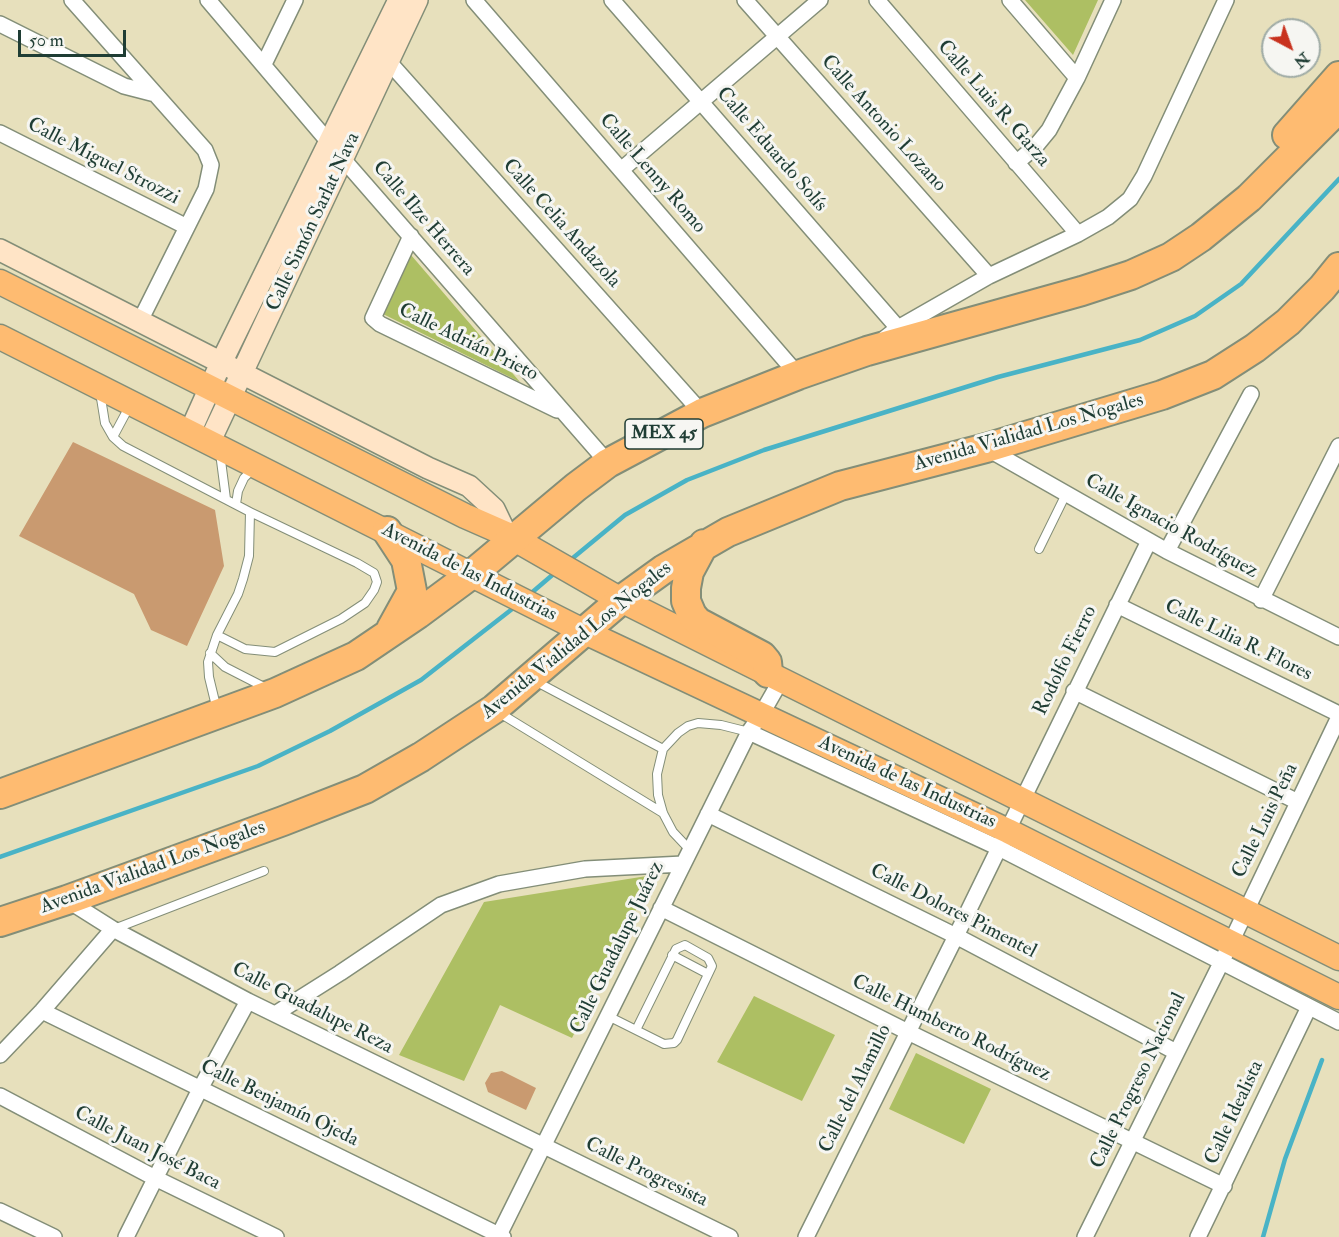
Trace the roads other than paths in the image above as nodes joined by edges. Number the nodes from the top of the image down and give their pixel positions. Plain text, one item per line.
1 (72, 0) edge
2 (208, 0) edge
3 (295, 0) edge
4 (399, 0) edge
5 (417, 0) edge
6 (474, 0) edge
7 (612, 0) edge
8 (745, 0) edge
9 (820, 0) edge
10 (877, 0) edge
11 (1010, 0) edge
12 (1113, 0) edge
13 (1226, 0) edge
14 (0, 24) edge
15 (777, 36) junction
16 (389, 62) junction
17 (264, 64) junction
18 (1339, 76) edge
19 (1077, 78) junction
20 (155, 94) junction
21 (700, 102) junction
22 (1339, 108) edge
23 (0, 133) edge
24 (337, 151) junction
25 (1016, 163) junction
26 (621, 170) junction
27 (187, 227) junction
28 (1078, 234) junction
29 (411, 236) junction
30 (1201, 237) junction
31 (0, 250) edge
32 (989, 276) junction
33 (0, 282) edge
34 (1333, 284) edge
35 (140, 321) junction
36 (898, 328) junction
37 (0, 337) edge
38 (867, 351) junction
39 (221, 363) junction
40 (243, 373) junction
41 (798, 375) junction
42 (99, 387) junction
43 (220, 394) junction
44 (1251, 394) dead end
45 (131, 403) junction
46 (563, 413) junction
47 (702, 413) junction
48 (113, 437) junction
49 (206, 441) junction
50 (1339, 446) edge
51 (986, 448) junction
52 (608, 463) junction
53 (255, 466) junction
54 (1066, 494) junction
55 (226, 499) junction
56 (236, 504) junction
57 (250, 512) junction
58 (387, 531) junction
59 (510, 536) junction
60 (1149, 541) junction
61 (704, 544) junction
62 (1039, 549) dead end
63 (1167, 551) junction
64 (472, 574) junction
65 (621, 600) junction
66 (1261, 600) junction
67 (1118, 605) junction
68 (585, 632) junction
69 (389, 633) junction
70 (217, 635) junction
71 (1339, 637) edge
72 (210, 653) junction
73 (775, 677) junction
74 (530, 679) junction
75 (1074, 692) junction
76 (275, 693) junction
77 (494, 709) junction
78 (219, 714) junction
79 (1339, 716) edge
80 (755, 723) junction
81 (663, 749) junction
82 (0, 794) edge
83 (1022, 801) junction
84 (1298, 802) junction
85 (663, 813) junction
86 (708, 814) junction
87 (1004, 839) junction
88 (690, 850) junction
89 (683, 864) junction
90 (264, 871) dead end
91 (67, 900) junction
92 (661, 908) junction
93 (1245, 912) junction
94 (0, 922) edge
95 (113, 929) junction
96 (956, 936) junction
97 (1226, 952) junction
98 (672, 955) junction
99 (1339, 957) edge
100 (708, 974) junction
101 (1339, 997) edge
102 (248, 1001) junction
103 (1309, 1007) junction
104 (42, 1011) junction
105 (275, 1014) junction
106 (608, 1016) junction
107 (1339, 1022) edge
108 (636, 1030) junction
109 (908, 1032) junction
110 (1176, 1052) junction
111 (0, 1055) edge
112 (200, 1089) junction
113 (0, 1096) edge
114 (1132, 1142) junction
115 (543, 1147) junction
116 (155, 1178) junction
117 (1224, 1186) junction
118 (0, 1211) edge
119 (500, 1236) edge
120 (54, 1237) edge
121 (126, 1237) edge
122 (276, 1237) edge
123 (730, 1237) edge
124 (806, 1237) edge
125 (1085, 1237) edge
126 (1198, 1237) edge

1 - 20 street
2 - 17 street, Calle Ilze Herrera
3 - 17 street
4 - 24 street, Calle Simón Sarlat Nava
5 - 16 street, Calle Simón Sarlat Nava
6 - 26 street, Calle Lenny Romo
7 - 21 street, Calle Eduardo Solís
8 - 15 street, Calle Antonio Lozano
9 - 15 street
10 - 25 street, Calle Luis R. Garza
11 - 19 street
12 - 19 street
13 - 28 street
14 - 20 street
15 - 21 street
15 - 32 street, Calle Antonio Lozano
16 - 24 street, Calle Simón Sarlat Nava
16 - 47 street, Calle Celia Andazola
17 - 24 street, Calle Ilze Herrera
18 - 30 highway
19 - 25 street
20 - 27 street
21 - 26 street
21 - 36 street, Calle Eduardo Solís
22 - 30 highway, MEX 45
23 - 27 street, Calle Miguel Strozzi
24 - 29 street, Calle Ilze Herrera
24 - 39 street, Calle Simón Sarlat Nava
24 - 40 street, Calle Simón Sarlat Nava
25 - 28 street, Calle Luis R. Garza
26 - 41 street, Calle Lenny Romo
27 - 35 street
28 - 32 street
29 - 46 street, Calle Ilze Herrera
29 - 46 street, Calle Adrián Prieto
30 - 38 highway, MEX 45
31 - 35 street
32 - 36 street
33 - 43 main road, Avenida de las Industrias
34 - 51 highway, Avenida Vialidad Los Nogales
35 - 39 street
36 - 38 street
37 - 42 main road, Avenida de las Industrias
38 - 41 highway, MEX 45
39 - 40 street
39 - 43 street, Calle Simón Sarlat Nava
40 - 43 street, Calle Simón Sarlat Nava
40 - 59 street
41 - 47 highway, MEX 45
42 - 45 main road, Avenida de las Industrias
42 - 48 lane
43 - 49 street, Calle Simón Sarlat Nava
43 - 59 main road, Avenida de las Industrias
44 - 63 street
45 - 48 lane
45 - 49 main road, Avenida de las Industrias
46 - 52 street, Calle Ilze Herrera
47 - 52 highway, MEX 45
48 - 55 lane
49 - 53 main road, Avenida de las Industrias
49 - 55 lane
50 - 66 street
51 - 54 street, Calle Ignacio Rodríguez
51 - 61 highway, Avenida Vialidad Los Nogales
52 - 59 highway, MEX 45
53 - 56 lane
53 - 58 main road, Avenida de las Industrias
54 - 60 street, Calle Ignacio Rodríguez
54 - 62 lane
55 - 56 lane
56 - 57 lane
57 - 70 lane
57 - 70 lane
58 - 64 main road, Avenida de las Industrias
58 - 69 highway
59 - 64 highway, MEX 45
59 - 65 main road, Avenida de las Industrias
60 - 63 street, Calle Ignacio Rodríguez
60 - 67 street, Rodolfo Fierro
61 - 65 highway, Avenida Vialidad Los Nogales
61 - 73 highway
63 - 66 street, Calle Ignacio Rodríguez
64 - 68 main road, Avenida de las Industrias
64 - 69 highway, MEX 45
65 - 68 highway, Avenida Vialidad Los Nogales
65 - 73 main road, Avenida de las Industrias
66 - 71 street, Calle Ignacio Rodríguez
67 - 75 street, Rodolfo Fierro
67 - 79 street, Calle Lilia R. Flores
68 - 74 highway, Avenida Vialidad Los Nogales
68 - 80 main road, Avenida de las Industrias
69 - 76 highway, MEX 45
70 - 72 lane
72 - 76 lane
72 - 78 lane
73 - 80 street, Calle Guadalupe Juárez
73 - 83 main road, Avenida de las Industrias
74 - 77 highway, Avenida Vialidad Los Nogales
74 - 81 lane
75 - 83 street, Rodolfo Fierro
75 - 84 street
76 - 78 highway, MEX 45
77 - 85 lane
77 - 91 highway, Avenida Vialidad Los Nogales
78 - 82 highway, MEX 45
79 - 84 street, Calle Luis Peña
80 - 81 lane
80 - 86 street, Calle Guadalupe Juárez
80 - 87 main road, Avenida de las Industrias
81 - 85 lane
83 - 87 street, Avenida de las Industrias
83 - 93 main road, Avenida de las Industrias
84 - 93 street, Calle Luis Peña
85 - 88 lane
86 - 88 street, Calle Guadalupe Juárez
86 - 96 street, Calle Dolores Pimentel
87 - 96 street, Calle del Alamillo
87 - 97 main road, Avenida de las Industrias
88 - 89 street, Calle Guadalupe Juárez
89 - 92 street, Calle Guadalupe Juárez
89 - 105 street
90 - 95 lane
91 - 94 highway, Avenida Vialidad Los Nogales
91 - 95 street, Calle Guadalupe Reza
92 - 106 street, Calle Guadalupe Juárez
92 - 109 street, Calle Humberto Rodríguez
93 - 97 street, Calle Luis Peña
93 - 99 main road, Avenida de las Industrias
95 - 102 street, Calle Guadalupe Reza
95 - 104 street
96 - 109 street, Calle del Alamillo
96 - 110 street, Calle Dolores Pimentel
97 - 101 main road, Avenida de las Industrias
97 - 103 street, Avenida de las Industrias
97 - 110 street, Calle Progreso Nacional
98 - 100 lane
98 - 100 lane
98 - 108 lane
100 - 108 lane
102 - 105 street, Calle Guadalupe Reza
102 - 112 street
103 - 107 street, Avenida de las Industrias
103 - 117 street, Calle Idealista
104 - 111 street
104 - 112 street, Calle Benjamín Ojeda
105 - 115 street, Calle Guadalupe Reza
106 - 108 lane
106 - 115 street, Calle Guadalupe Juárez
109 - 114 street, Calle Humberto Rodríguez
109 - 124 street, Calle del Alamillo
110 - 114 street, Calle Progreso Nacional
112 - 116 street
112 - 119 street, Calle Benjamín Ojeda
113 - 116 street, Calle Juan José Baca
114 - 117 street, Calle Humberto Rodríguez
114 - 125 street, Calle Progreso Nacional
115 - 119 street, Calle Guadalupe Juárez
115 - 123 street, Calle Progresista
116 - 121 street
116 - 122 street, Calle Juan José Baca
117 - 126 street, Calle Idealista
118 - 120 street

